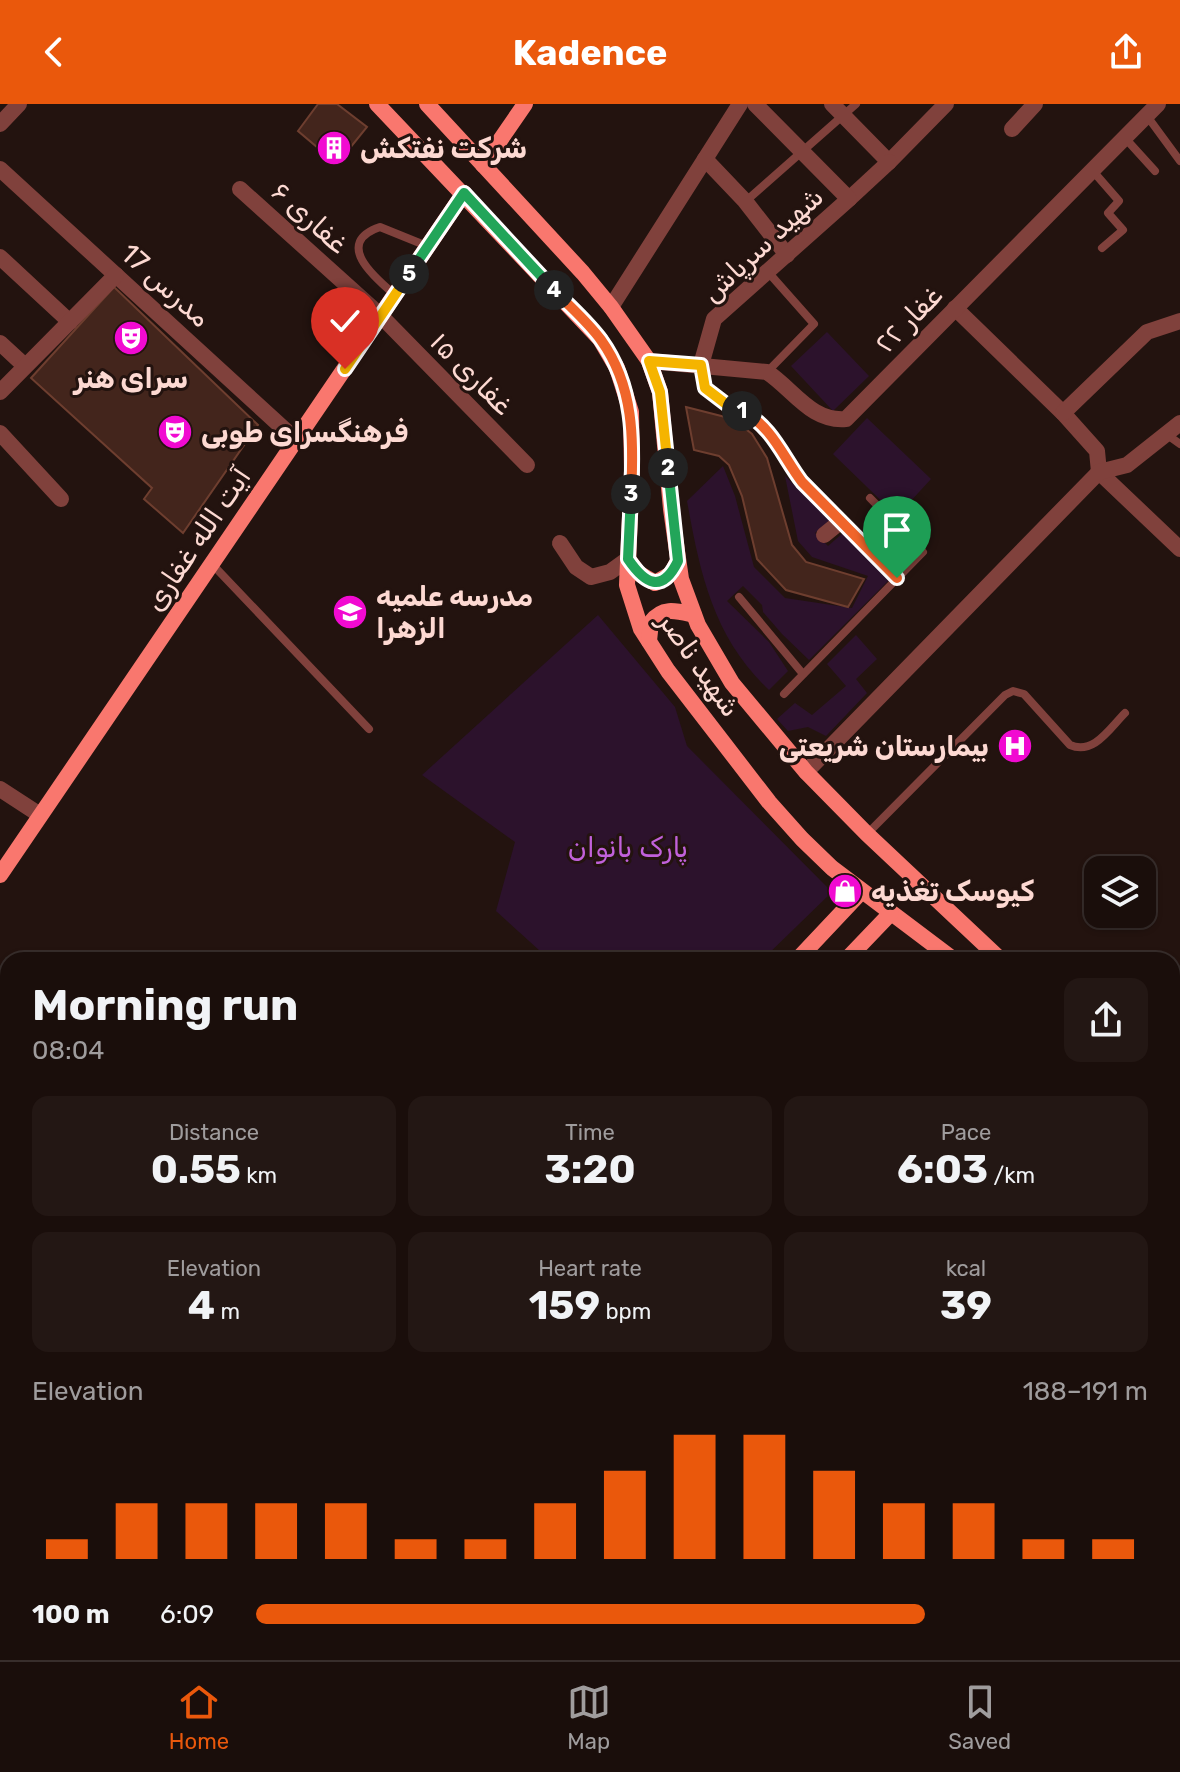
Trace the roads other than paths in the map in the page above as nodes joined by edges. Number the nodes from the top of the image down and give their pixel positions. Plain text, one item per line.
1 (19, 104) edge
2 (377, 104) edge
3 (427, 104) edge
4 (525, 104) edge
5 (740, 104) edge
6 (755, 104) edge
7 (946, 104) edge
8 (1035, 104) edge
9 (844, 108) edge
10 (1152, 110) edge
11 (0, 124) edge
12 (1012, 129) dead end
13 (1125, 138) junction
14 (802, 152) junction
15 (705, 159) junction
16 (1180, 161) edge
17 (889, 162) junction
18 (483, 165) junction
19 (0, 169) edge
20 (1092, 170) junction
21 (1155, 171) dead end
22 (240, 189) dead end
23 (464, 193) junction
24 (849, 199) junction
25 (745, 201) junction
26 (428, 246) junction
27 (1102, 248) dead end
28 (787, 255) junction
29 (0, 257) edge
30 (768, 272) junction
31 (116, 275) junction
32 (395, 295) junction
33 (611, 307) junction
34 (955, 308) junction
35 (381, 316) junction
36 (1180, 321) edge
37 (70, 322) junction
38 (0, 343) edge
39 (649, 361) junction
40 (701, 365) junction
41 (25, 366) junction
42 (767, 372) junction
43 (0, 392) edge
44 (1063, 413) junction
45 (1180, 423) edge
46 (0, 433) edge
47 (1173, 439) edge
48 (296, 440) junction
49 (527, 465) dead end
50 (1099, 472) junction
51 (870, 498) dead end
52 (61, 499) dead end
53 (840, 522) junction
54 (824, 535) dead end
55 (560, 543) dead end
56 (1180, 549) edge
57 (628, 559) junction
58 (678, 561) junction
59 (212, 564) junction
60 (897, 578) junction
61 (739, 597) dead end
62 (694, 615) junction
63 (649, 641) junction
64 (803, 674) junction
65 (784, 694) dead end
66 (1125, 713) dead end
67 (369, 729) dead end
68 (806, 772) junction
69 (0, 789) edge
70 (40, 815) junction
71 (867, 834) junction
72 (0, 875) edge
73 (862, 891) junction
74 (891, 913) junction
75 (805, 952) edge
76 (854, 952) edge
77 (943, 952) edge
78 (992, 952) edge

1 - 11 street
2 - 23 main road, شهید ناصر
3 - 18 main road, شهید ناصر
4 - 18 main road
5 - 15 street
6 - 14 street, شهید سرپاش
7 - 17 street
8 - 12 street
9 - 14 lane
9 - 17 street
10 - 13 street, غفار ۲۲
10 - 16 lane
13 - 20 street, غفار ۲۲
13 - 21 lane
14 - 24 street, شهید سرپاش
14 - 25 lane
15 - 25 street
15 - 33 street
17 - 24 street
18 - 33 main road, شهید ناصر
19 - 31 street, مدرس 17
20 - 27 lane
20 - 34 street, غفار ۲۲
22 - 35 street, غفاری ۶
23 - 26 main road, آیت الله غفاری
23 - 57 main road, شهید ناصر
24 - 28 street, شهید سرپاش
25 - 28 street
26 - 32 main road, آیت الله غفاری
26 - 32 lane
28 - 30 street, شهید سرپاش
29 - 37 street
30 - 40 street, شهید سرپاش
30 - 42 lane
31 - 37 street
31 - 48 street, مدرس 17
32 - 35 main road, آیت الله غفاری
33 - 39 main road, شهید ناصر
34 - 42 street, غفار ۲۲
34 - 44 street
35 - 48 main road, آیت الله غفاری
35 - 49 street, غفاری ۱۵
36 - 44 street
37 - 41 street
38 - 41 street
39 - 40 street
39 - 58 main road, شهید ناصر
40 - 42 street
40 - 53 lane
41 - 43 street
44 - 50 street
45 - 47 street
46 - 52 street
47 - 50 street
48 - 59 main road, آیت الله غفاری
50 - 56 street
50 - 68 street
51 - 60 lane
53 - 54 street
53 - 60 lane
55 - 57 street
57 - 58 main road
57 - 63 main road, شهید ناصر
58 - 62 main road, شهید ناصر
59 - 67 lane
59 - 70 main road, آیت الله غفاری
60 - 64 lane
61 - 64 lane
62 - 63 main road
62 - 68 main road, شهید ناصر
63 - 73 main road, شهید ناصر
64 - 65 lane
66 - 71 lane
68 - 71 main road, شهید ناصر
69 - 70 street
70 - 72 main road, آیت الله غفاری
71 - 78 main road, شهید ناصر
73 - 74 main road, شهید ناصر
73 - 75 main road
74 - 76 main road
74 - 77 main road, شهید ناصر

